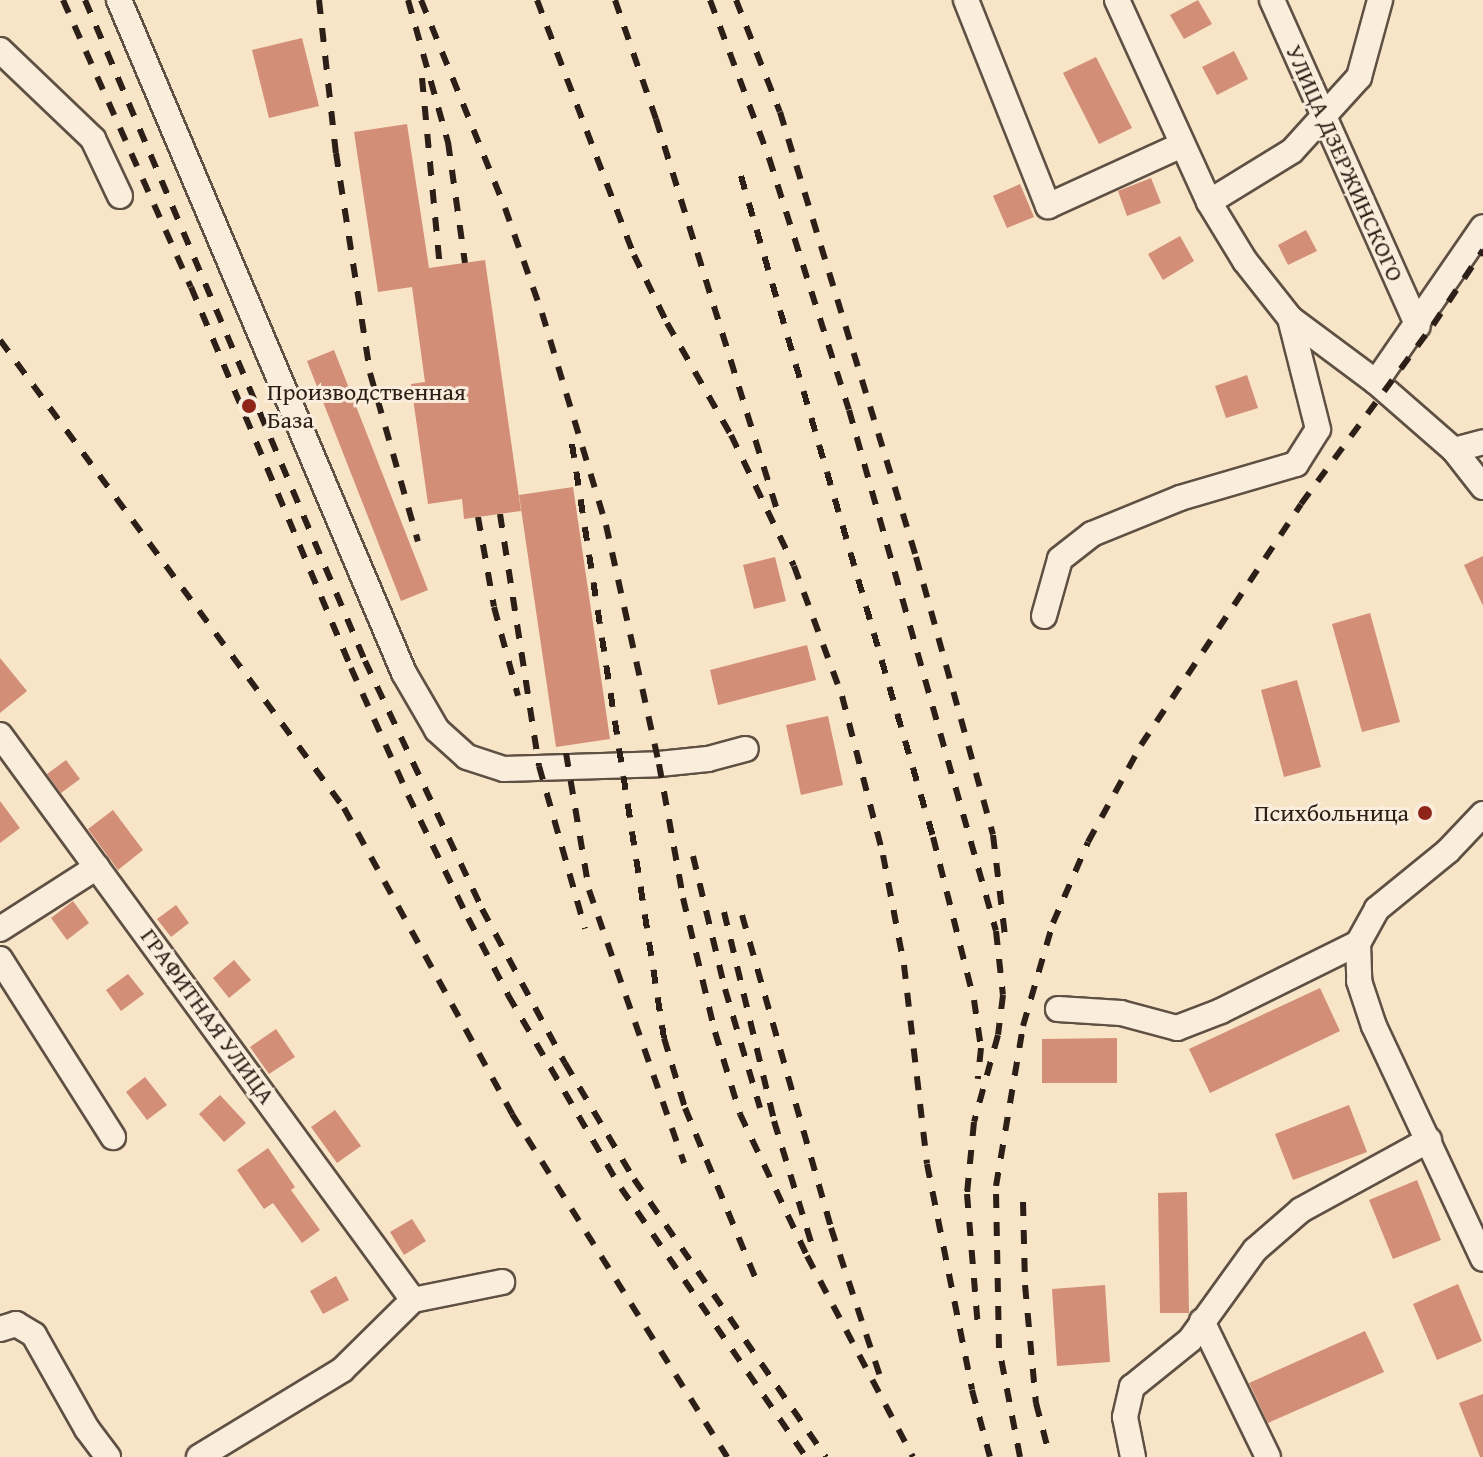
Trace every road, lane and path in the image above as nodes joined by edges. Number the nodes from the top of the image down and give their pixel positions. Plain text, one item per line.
1 (119, 0) edge
2 (966, 0) edge
3 (1117, 0) edge
4 (1272, 0) edge
5 (1380, 0) edge
6 (0, 50) edge
7 (1323, 117) junction
8 (1182, 145) junction
9 (120, 196) dead end
10 (1209, 202) junction
11 (1483, 227) edge
12 (1290, 318) junction
13 (1418, 326) junction
14 (1376, 382) junction
15 (1483, 442) edge
16 (1454, 450) junction
17 (1483, 487) edge
18 (1044, 616) dead end
19 (0, 735) edge
20 (746, 749) dead end
21 (1483, 814) edge
22 (97, 867) junction
23 (0, 929) edge
24 (1358, 943) junction
25 (0, 959) edge
26 (1058, 1009) dead end
27 (113, 1137) dead end
28 (1429, 1140) junction
29 (1483, 1259) edge
30 (502, 1282) dead end
31 (413, 1300) junction
32 (1202, 1321) junction
33 (0, 1329) edge
34 (108, 1457) edge
35 (199, 1457) edge
36 (1133, 1457) edge
37 (1268, 1457) edge

1 - 20 street
2 - 8 street
3 - 8 street
4 - 7 street, УЛИЦА ДЗЕРЖИНСКОГО
5 - 7 street
6 - 9 street
7 - 10 street
7 - 13 street, УЛИЦА ДЗЕРЖИНСКОГО
8 - 10 street
10 - 12 street
11 - 13 street
12 - 14 street
12 - 18 street
13 - 14 street
14 - 16 street
15 - 16 street
16 - 17 street
19 - 22 street, ГРАФИТНАЯ УЛИЦА
21 - 24 street
22 - 23 street
22 - 31 street, ГРАФИТНАЯ УЛИЦА
24 - 26 street
24 - 28 street
25 - 27 street
28 - 29 street
28 - 32 street
30 - 31 street
31 - 35 street
32 - 36 street
32 - 37 street
33 - 34 street

